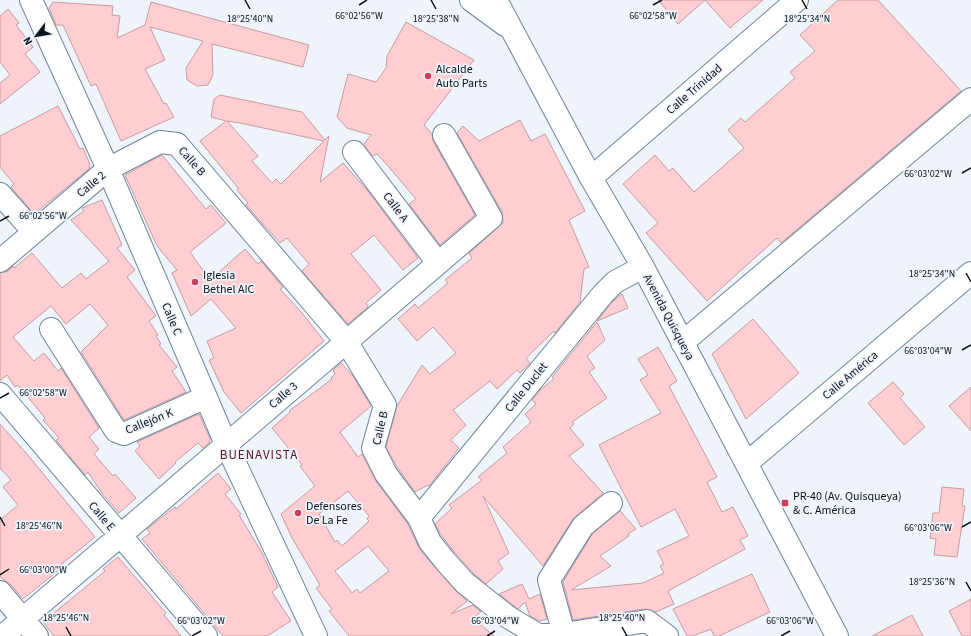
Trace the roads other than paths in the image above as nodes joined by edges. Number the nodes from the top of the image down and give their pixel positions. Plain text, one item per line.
1 (31, 0) edge
2 (471, 0) edge
3 (496, 0) edge
4 (508, 0) edge
5 (797, 0) edge
6 (511, 30) junction
7 (971, 99) edge
8 (444, 135) dead end
9 (354, 152) dead end
10 (108, 169) junction
11 (591, 178) junction
12 (0, 194) edge
13 (34, 232) junction
14 (0, 261) edge
15 (438, 263) junction
16 (643, 267) junction
17 (971, 273) edge
18 (51, 329) dead end
19 (346, 341) junction
20 (682, 343) junction
21 (0, 394) edge
22 (206, 397) junction
23 (226, 444) junction
24 (747, 463) junction
25 (612, 503) dead end
26 (419, 518) junction
27 (119, 535) junction
28 (0, 592) edge
29 (22, 619) junction
30 (564, 634) junction
31 (3, 636) edge
32 (37, 636) edge
33 (206, 636) edge
34 (316, 636) edge
35 (667, 636) edge
36 (838, 636) edge

1 - 10 street, Calle C
2 - 6 street
3 - 6 street, Avenida Quisqueya
4 - 6 street
5 - 11 street, Calle Trinidad
6 - 11 street, Avenida Quisqueya
7 - 20 street
8 - 15 street, Calle 3
9 - 15 street, Calle A
10 - 13 street, Calle 2
10 - 19 street, Calle B
10 - 22 street, Calle C
11 - 16 street, Avenida Quisqueya
12 - 13 street
13 - 14 street, Calle 2
15 - 19 street, Calle 3
16 - 20 street, Avenida Quisqueya
16 - 26 street, Calle Duclet
17 - 24 street, Calle América
18 - 22 street, Callejón K
19 - 23 street, Calle 3
19 - 26 street, Calle B
20 - 24 street, Avenida Quisqueya
21 - 27 street, Calle E
22 - 23 street, Calle C
23 - 27 street, Calle 3
23 - 34 street, Calle C
24 - 36 street, Avenida Quisqueya
25 - 30 street
26 - 30 street, Calle B
27 - 29 street, Calle 3
27 - 33 street, Calle E
28 - 29 street
29 - 31 street, Calle 3
29 - 32 street
30 - 35 street, Calle B

